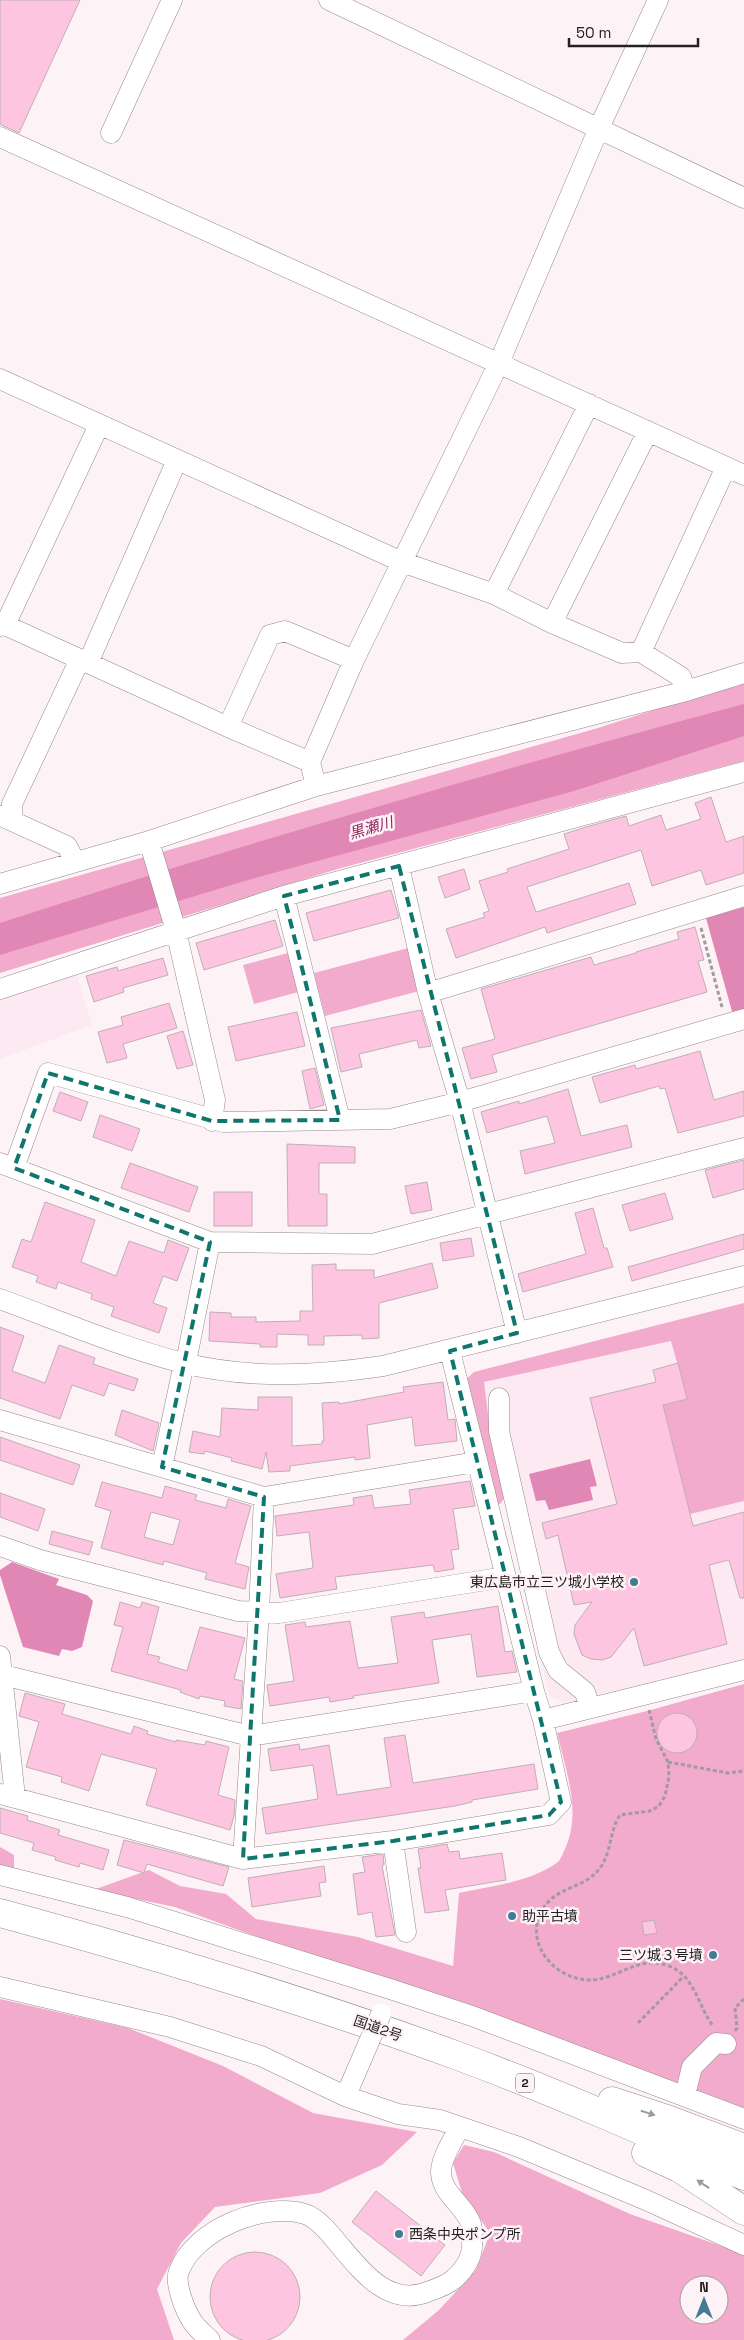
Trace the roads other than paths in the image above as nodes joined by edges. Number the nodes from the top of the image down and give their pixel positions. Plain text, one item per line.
1 (172, 0) edge
2 (328, 0) edge
3 (658, 0) edge
4 (599, 128) junction
5 (111, 133) dead end
6 (0, 137) edge
7 (744, 198) edge
8 (499, 364) junction
9 (0, 380) edge
10 (589, 404) junction
11 (99, 425) junction
12 (648, 431) junction
13 (177, 460) junction
14 (735, 471) edge
15 (402, 562) junction
16 (494, 594) junction
17 (552, 623) junction
18 (3, 626) edge
19 (641, 652) junction
20 (354, 660) junction
21 (84, 661) junction
22 (744, 673) edge
23 (686, 691) junction
24 (228, 727) junction
25 (310, 762) junction
26 (744, 772) edge
27 (316, 786) junction
28 (6, 818) edge
29 (150, 845) junction
30 (76, 862) junction
31 (399, 866) junction
32 (0, 884) edge
33 (284, 896) junction
34 (744, 896) edge
35 (175, 928) junction
36 (0, 989) edge
37 (428, 993) junction
38 (736, 1022) edge
39 (460, 1102) junction
40 (340, 1120) junction
41 (212, 1121) junction
42 (744, 1148) edge
43 (7, 1165) edge
44 (486, 1214) junction
45 (210, 1242) junction
46 (744, 1276) edge
47 (0, 1299) edge
48 (517, 1333) junction
49 (450, 1351) junction
50 (184, 1363) junction
51 (499, 1398) dead end
52 (0, 1420) edge
53 (476, 1462) junction
54 (162, 1467) junction
55 (264, 1497) junction
56 (0, 1546) edge
57 (506, 1577) junction
58 (259, 1612) junction
59 (0, 1656) edge
60 (744, 1670) edge
61 (3, 1676) junction
62 (534, 1692) junction
63 (590, 1708) junction
64 (543, 1720) junction
65 (250, 1736) junction
66 (8, 1796) edge
67 (393, 1841) junction
68 (243, 1858) junction
69 (0, 1875) edge
70 (3, 1914) edge
71 (406, 1932) dead end
72 (0, 1987) edge
73 (390, 1989) junction
74 (301, 2002) junction
75 (726, 2044) road end
76 (348, 2092) junction
77 (685, 2095) junction
78 (744, 2119) edge
79 (460, 2127) junction
80 (744, 2148) edge
81 (744, 2176) edge
82 (744, 2211) edge
83 (744, 2246) edge
84 (210, 2340) edge

1 - 5 street
2 - 4 street
3 - 4 street
4 - 7 street
4 - 8 street
6 - 8 street
8 - 10 street
8 - 15 street
9 - 11 street
10 - 12 street
10 - 16 street
11 - 13 street
11 - 18 street
12 - 14 street
12 - 17 street
13 - 15 street
13 - 21 street
14 - 19 street
15 - 16 street
15 - 20 street
16 - 17 street
17 - 19 street
18 - 21 street
19 - 23 street
20 - 24 street
20 - 25 street
21 - 24 street
21 - 28 street
22 - 23 street
23 - 27 street
24 - 25 street
25 - 27 street
26 - 31 street
27 - 29 street
28 - 30 street
29 - 30 street
29 - 35 street
30 - 32 street
31 - 33 street
31 - 37 street
33 - 35 street
33 - 40 street
34 - 37 street
35 - 36 street
35 - 41 street
37 - 39 street
38 - 39 street
39 - 40 street
39 - 44 street
40 - 41 street
41 - 43 street
42 - 44 street
43 - 45 street
44 - 45 street
44 - 48 street
45 - 50 street
46 - 48 street
47 - 50 street
48 - 49 street
49 - 50 street
49 - 53 street
50 - 54 street
51 - 63 street
52 - 54 street
53 - 55 street
53 - 57 street
54 - 55 street
55 - 58 street
56 - 58 street
57 - 58 street
57 - 62 street
58 - 65 street
59 - 61 street
60 - 63 street
61 - 65 street
61 - 66 street
62 - 64 street
62 - 65 street
63 - 64 street
64 - 67 street
65 - 68 street
66 - 68 street
67 - 68 street
67 - 71 street
69 - 73 street
70 - 74 highway, 国道2号 / 2
72 - 76 street
73 - 76 street, bridge
73 - 77 street
74 -> 80 highway
74 - 81 highway, 国道2号 / 2
82 -> 74 highway
75 - 77 street
76 - 79 street
77 - 78 street
79 - 83 street
79 - 84 street

